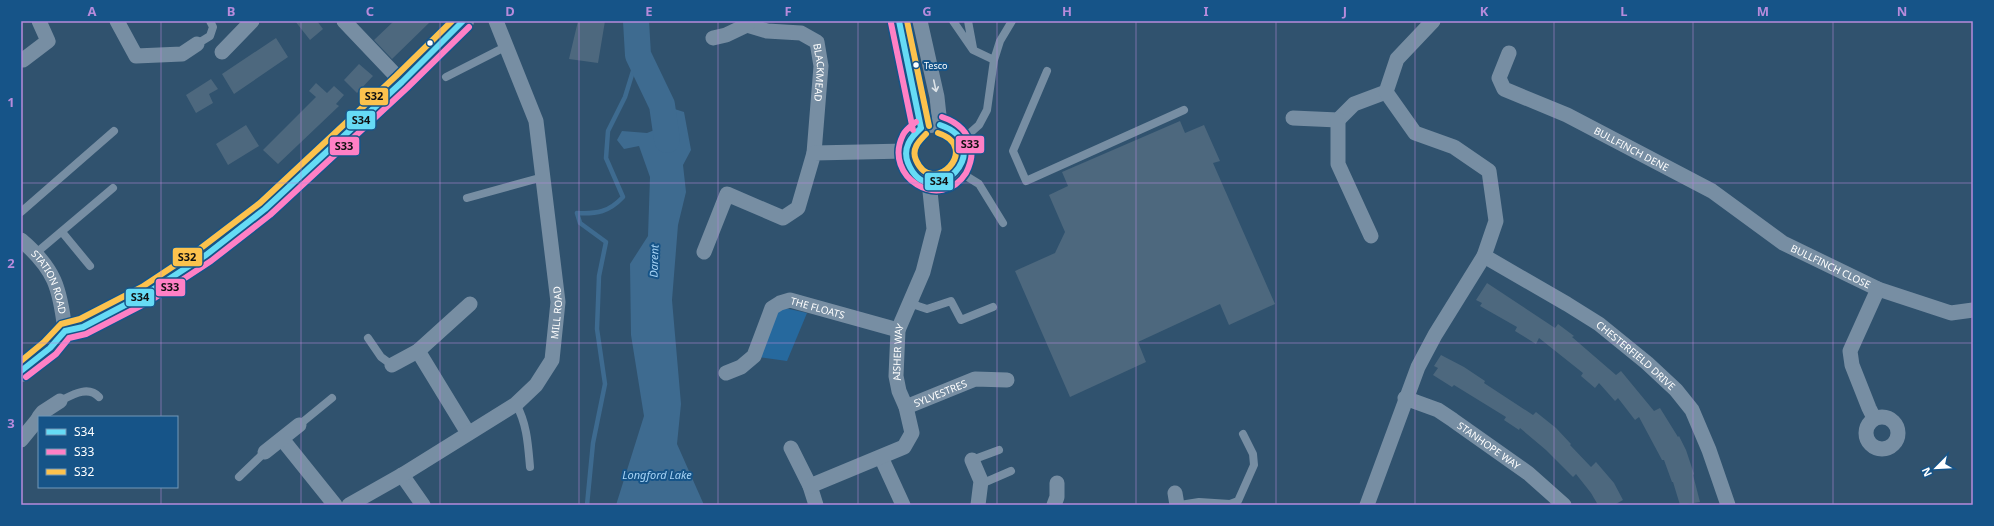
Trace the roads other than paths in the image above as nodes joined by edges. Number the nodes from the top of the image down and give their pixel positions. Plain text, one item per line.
1 (39, 21) edge
2 (117, 21) edge
3 (210, 21) edge
4 (252, 21) edge
5 (344, 21) edge
6 (463, 21) edge
7 (496, 21) edge
8 (899, 21) edge
9 (920, 21) edge
10 (953, 21) edge
11 (968, 21) edge
12 (1012, 21) edge
13 (1433, 21) edge
14 (746, 23) edge
15 (713, 38) dead end
16 (197, 44) joint
17 (506, 46) junction
18 (973, 50) junction
19 (222, 52) dead end
20 (1509, 53) dead end
21 (23, 60) dead end
22 (994, 60) junction
23 (1047, 71) dead end
24 (446, 77) dead end
25 (402, 82) junction
26 (1386, 92) junction
27 (1184, 110) dead end
28 (1293, 118) dead end
29 (1338, 120) junction
30 (940, 125) junction
31 (921, 128) junction
32 (114, 131) dead end
33 (961, 141) junction
34 (906, 151) junction
35 (814, 153) junction
36 (958, 171) junction
37 (543, 177) junction
38 (929, 182) junction
39 (113, 188) dead end
40 (467, 198) dead end
41 (21, 212) edge
42 (1003, 223) dead end
43 (62, 232) junction
44 (1371, 236) dead end
45 (21, 240) edge
46 (1783, 243) joint
47 (704, 252) dead end
48 (36, 253) junction
49 (1484, 256) junction
50 (90, 266) dead end
51 (1878, 289) junction
52 (909, 303) junction
53 (470, 304) dead end
54 (993, 307) dead end
55 (1973, 310) edge
56 (898, 330) junction
57 (65, 331) junction
58 (368, 338) dead end
59 (418, 351) junction
60 (392, 365) joint
61 (21, 371) edge
62 (726, 373) dead end
63 (1006, 380) dead end
64 (99, 397) dead end
65 (332, 398) dead end
66 (1405, 398) junction
67 (60, 401) joint
68 (516, 404) junction
69 (906, 406) junction
70 (40, 416) edge
71 (38, 418) edge
72 (1874, 418) dead end
73 (298, 425) joint
74 (468, 433) junction
75 (1243, 434) dead end
76 (21, 440) edge
77 (282, 440) junction
78 (791, 448) dead end
79 (999, 450) dead end
80 (265, 452) joint
81 (881, 457) junction
82 (972, 460) joint
83 (530, 467) dead end
84 (1011, 471) dead end
85 (402, 475) junction
86 (239, 477) dead end
87 (1056, 483) dead end
88 (981, 484) junction
89 (810, 486) junction
90 (1177, 501) edge
91 (335, 505) edge
92 (349, 505) edge
93 (423, 505) edge
94 (816, 505) edge
95 (903, 505) edge
96 (978, 505) edge
97 (1054, 505) edge
98 (1367, 505) edge
99 (1564, 505) edge
100 (1728, 505) edge

1 - 21 street
2 - 16 street
3 - 16 lane
4 - 19 street
5 - 25 street
6 - 25 main road
7 - 17 street, MILL ROAD
8 - 31 street
9 -> 30 street
10 - 18 lane
11 - 18 lane
12 - 22 lane
13 - 26 street
14 - 15 street, BLACKMEAD
14 - 35 street, BLACKMEAD
17 - 24 lane
17 - 37 street, MILL ROAD
18 - 22 lane
20 - 46 street, BULLFINCH DENE
22 - 33 lane
23 - 27 lane
25 - 57 main road
26 - 29 street
26 - 49 street
28 - 29 street
29 - 44 street
30 - 31 street
30 - 33 street
31 - 34 street
32 - 41 lane
33 - 36 street
34 - 35 street
34 - 38 street
35 - 47 street, BLACKMEAD
36 - 38 street
36 - 42 lane
37 - 40 lane
37 - 68 street, MILL ROAD
38 - 52 street, AISHER WAY
39 - 43 lane
43 - 48 lane
43 - 50 lane
45 - 48 street, STATION ROAD
46 - 51 street, BULLFINCH CLOSE
48 - 57 street, STATION ROAD
49 - 66 street
49 - 100 street, CHESTERFIELD DRIVE
51 - 55 street, BULLFINCH CLOSE
51 - 72 street, BULLFINCH CLOSE
52 - 54 lane
52 - 56 street, AISHER WAY
53 - 59 street
56 - 62 street, THE FLOATS
56 - 69 street, AISHER WAY
57 - 61 main road
58 - 60 lane
59 - 60 street
59 - 74 street
63 - 69 street, SYLVESTRES
64 - 67 lane
65 - 73 lane
66 - 98 street
66 - 99 street, STANHOPE WAY
67 - 70 street
68 - 74 street, MILL ROAD
68 - 83 lane
69 - 81 street, AISHER WAY
71 - 76 street
73 - 77 street
74 - 85 street, MILL ROAD
75 - 90 lane
77 - 80 street
77 - 91 street
78 - 89 street
79 - 82 lane
80 - 86 lane
81 - 89 street, AISHER WAY
81 - 95 street
82 - 88 street
84 - 88 lane
85 - 92 street, MILL ROAD
85 - 93 street
87 - 97 street
88 - 96 street
89 - 94 street

